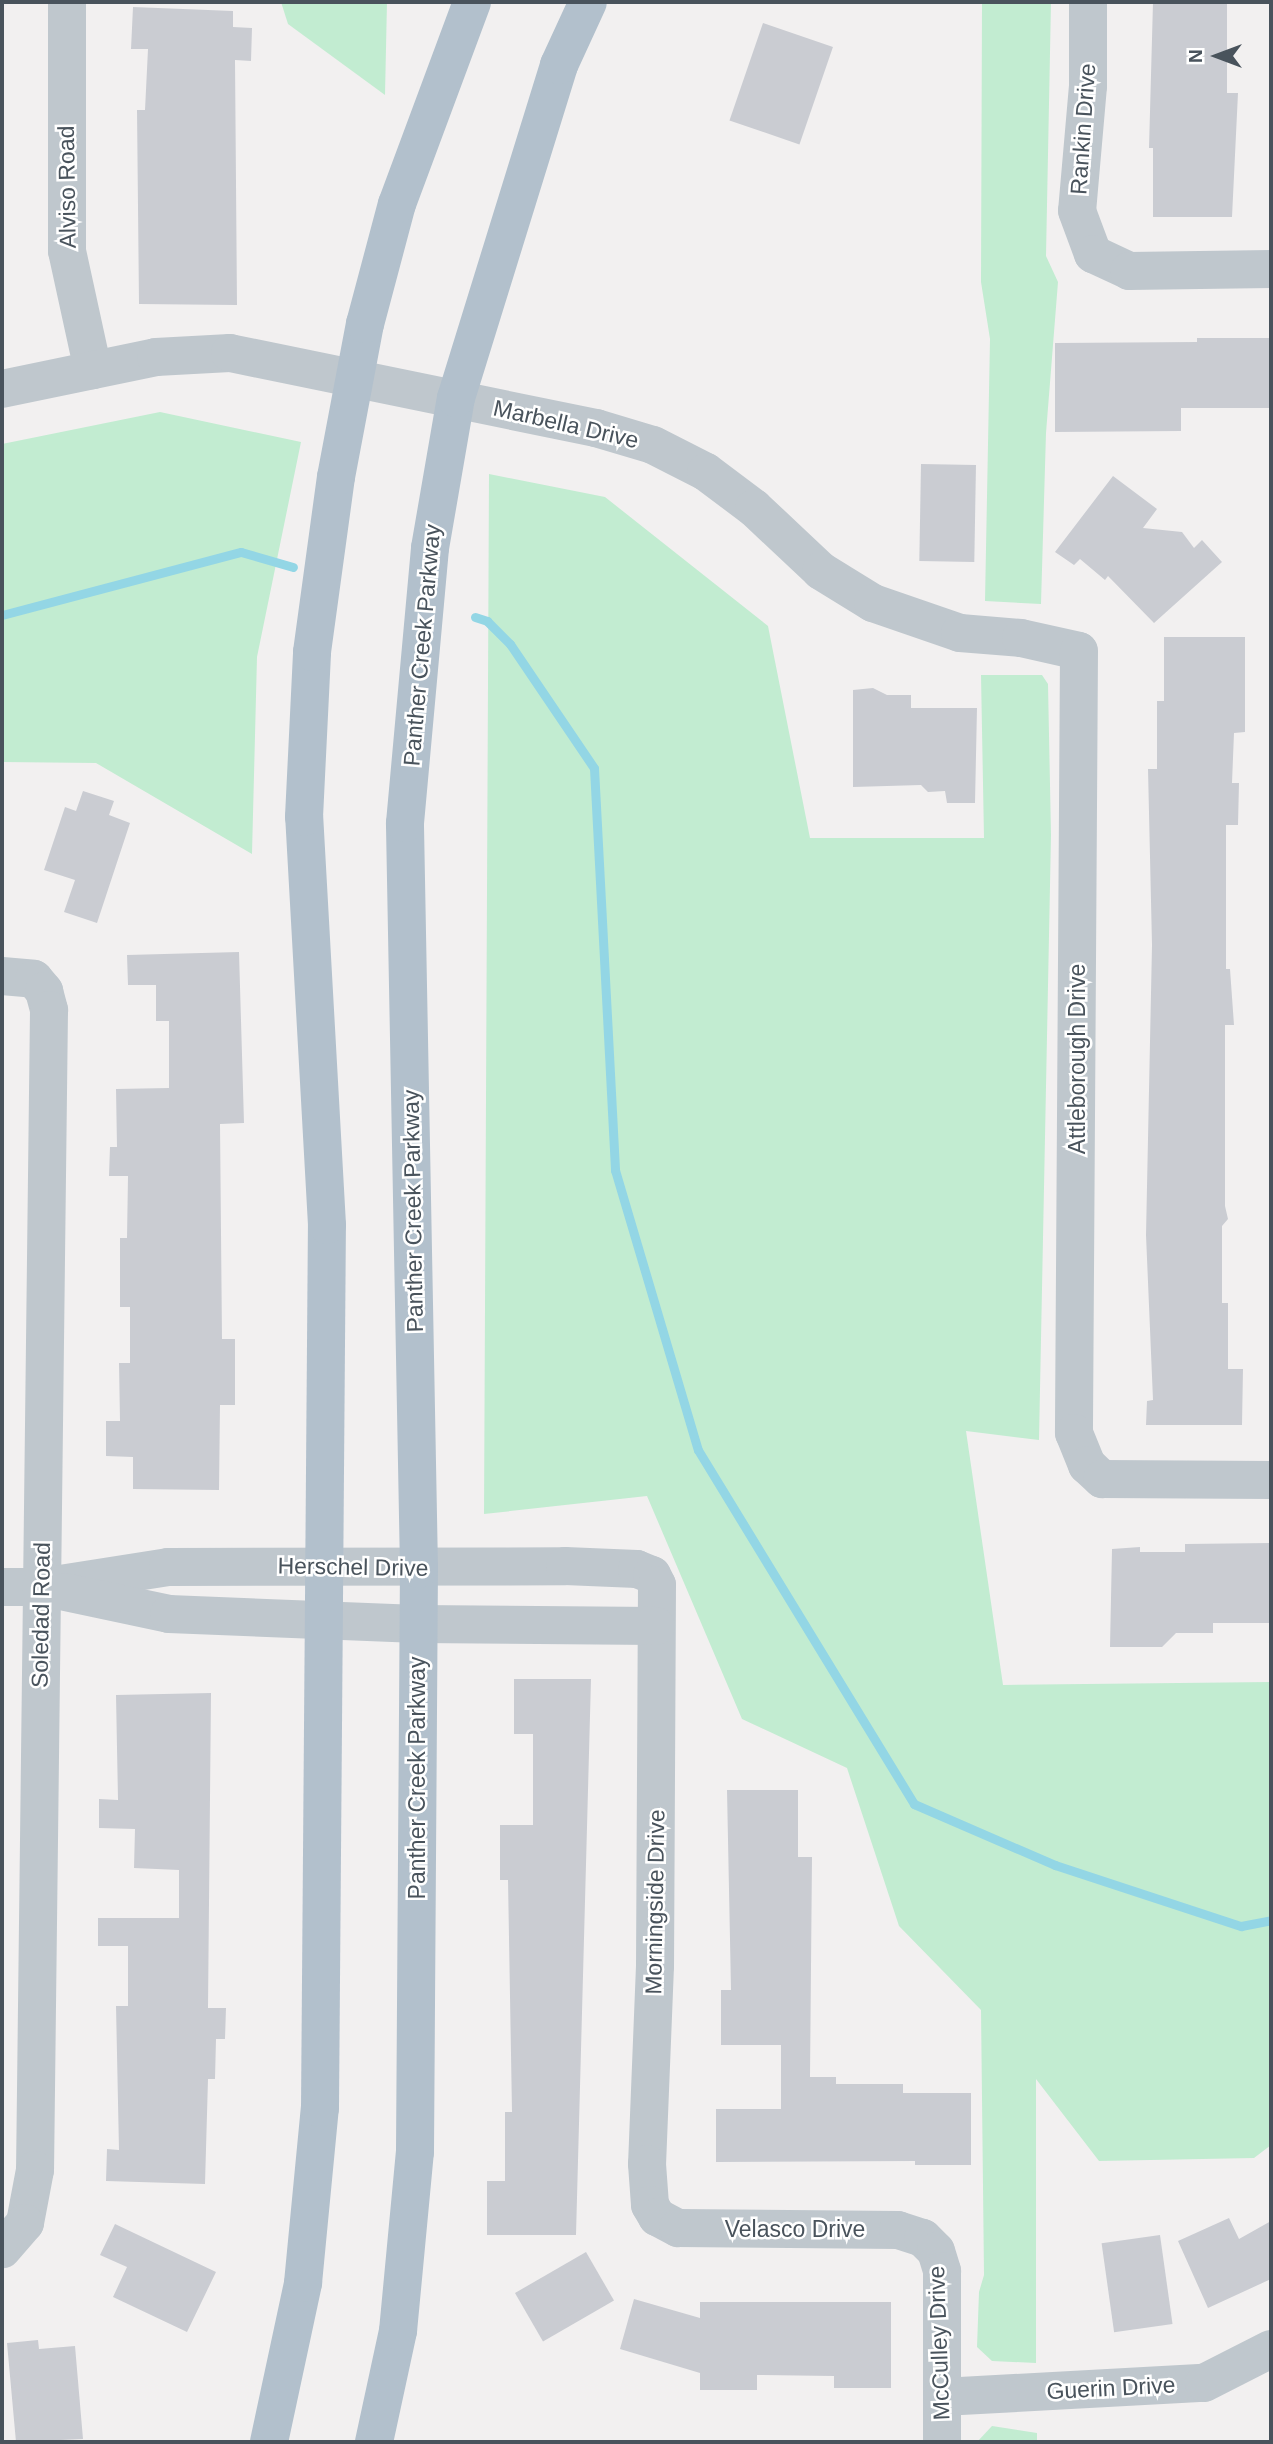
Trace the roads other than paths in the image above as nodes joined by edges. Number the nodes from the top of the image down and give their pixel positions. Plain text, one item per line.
1 (67, 2) edge
2 (471, 2) edge
3 (588, 2) edge
4 (1088, 2) edge
5 (1271, 269) edge
6 (93, 370) junction
7 (355, 377) junction
8 (2, 389) edge
9 (456, 398) junction
10 (1079, 651) joint
11 (2, 976) edge
12 (1271, 1480) edge
13 (327, 1564) junction
14 (419, 1569) junction
15 (657, 1585) joint
16 (2, 1587) edge
17 (41, 1587) junction
18 (324, 1618) junction
19 (418, 1624) junction
20 (656, 1626) junction
21 (657, 2217) joint
22 (7, 2246) edge
23 (931, 2247) joint
24 (1271, 2348) edge
25 (942, 2396) junction
26 (269, 2442) edge
27 (374, 2442) edge
28 (942, 2442) edge

1 - 6 street, Alviso Road
2 - 7 main road
3 - 9 main road, Panther Creek Parkway
4 - 5 street, Rankin Drive
6 - 7 street, Marbella Drive
6 - 8 street, Marbella Drive
7 - 9 street, Marbella Drive
7 - 13 main road
9 - 10 street, Marbella Drive
9 - 14 main road, Panther Creek Parkway
10 - 12 street, Attleborough Drive
11 - 17 street, Soledad Road
13 - 14 street, Herschel Drive
13 - 17 street, Herschel Drive
13 - 18 main road
14 - 15 street, Herschel Drive
14 - 19 main road, Panther Creek Parkway
15 - 20 street, Morningside Drive
16 - 17 street, Herschel Drive
17 - 18 street, Herschel Drive
17 - 22 street, Soledad Road
18 - 19 street, Herschel Drive
18 - 26 main road
19 - 20 street, Herschel Drive
19 - 27 main road, Panther Creek Parkway
20 - 21 street, Morningside Drive
21 - 23 street, Velasco Drive
23 - 25 street, McCulley Drive
24 - 25 street, Guerin Drive
25 - 28 street, McCulley Drive

